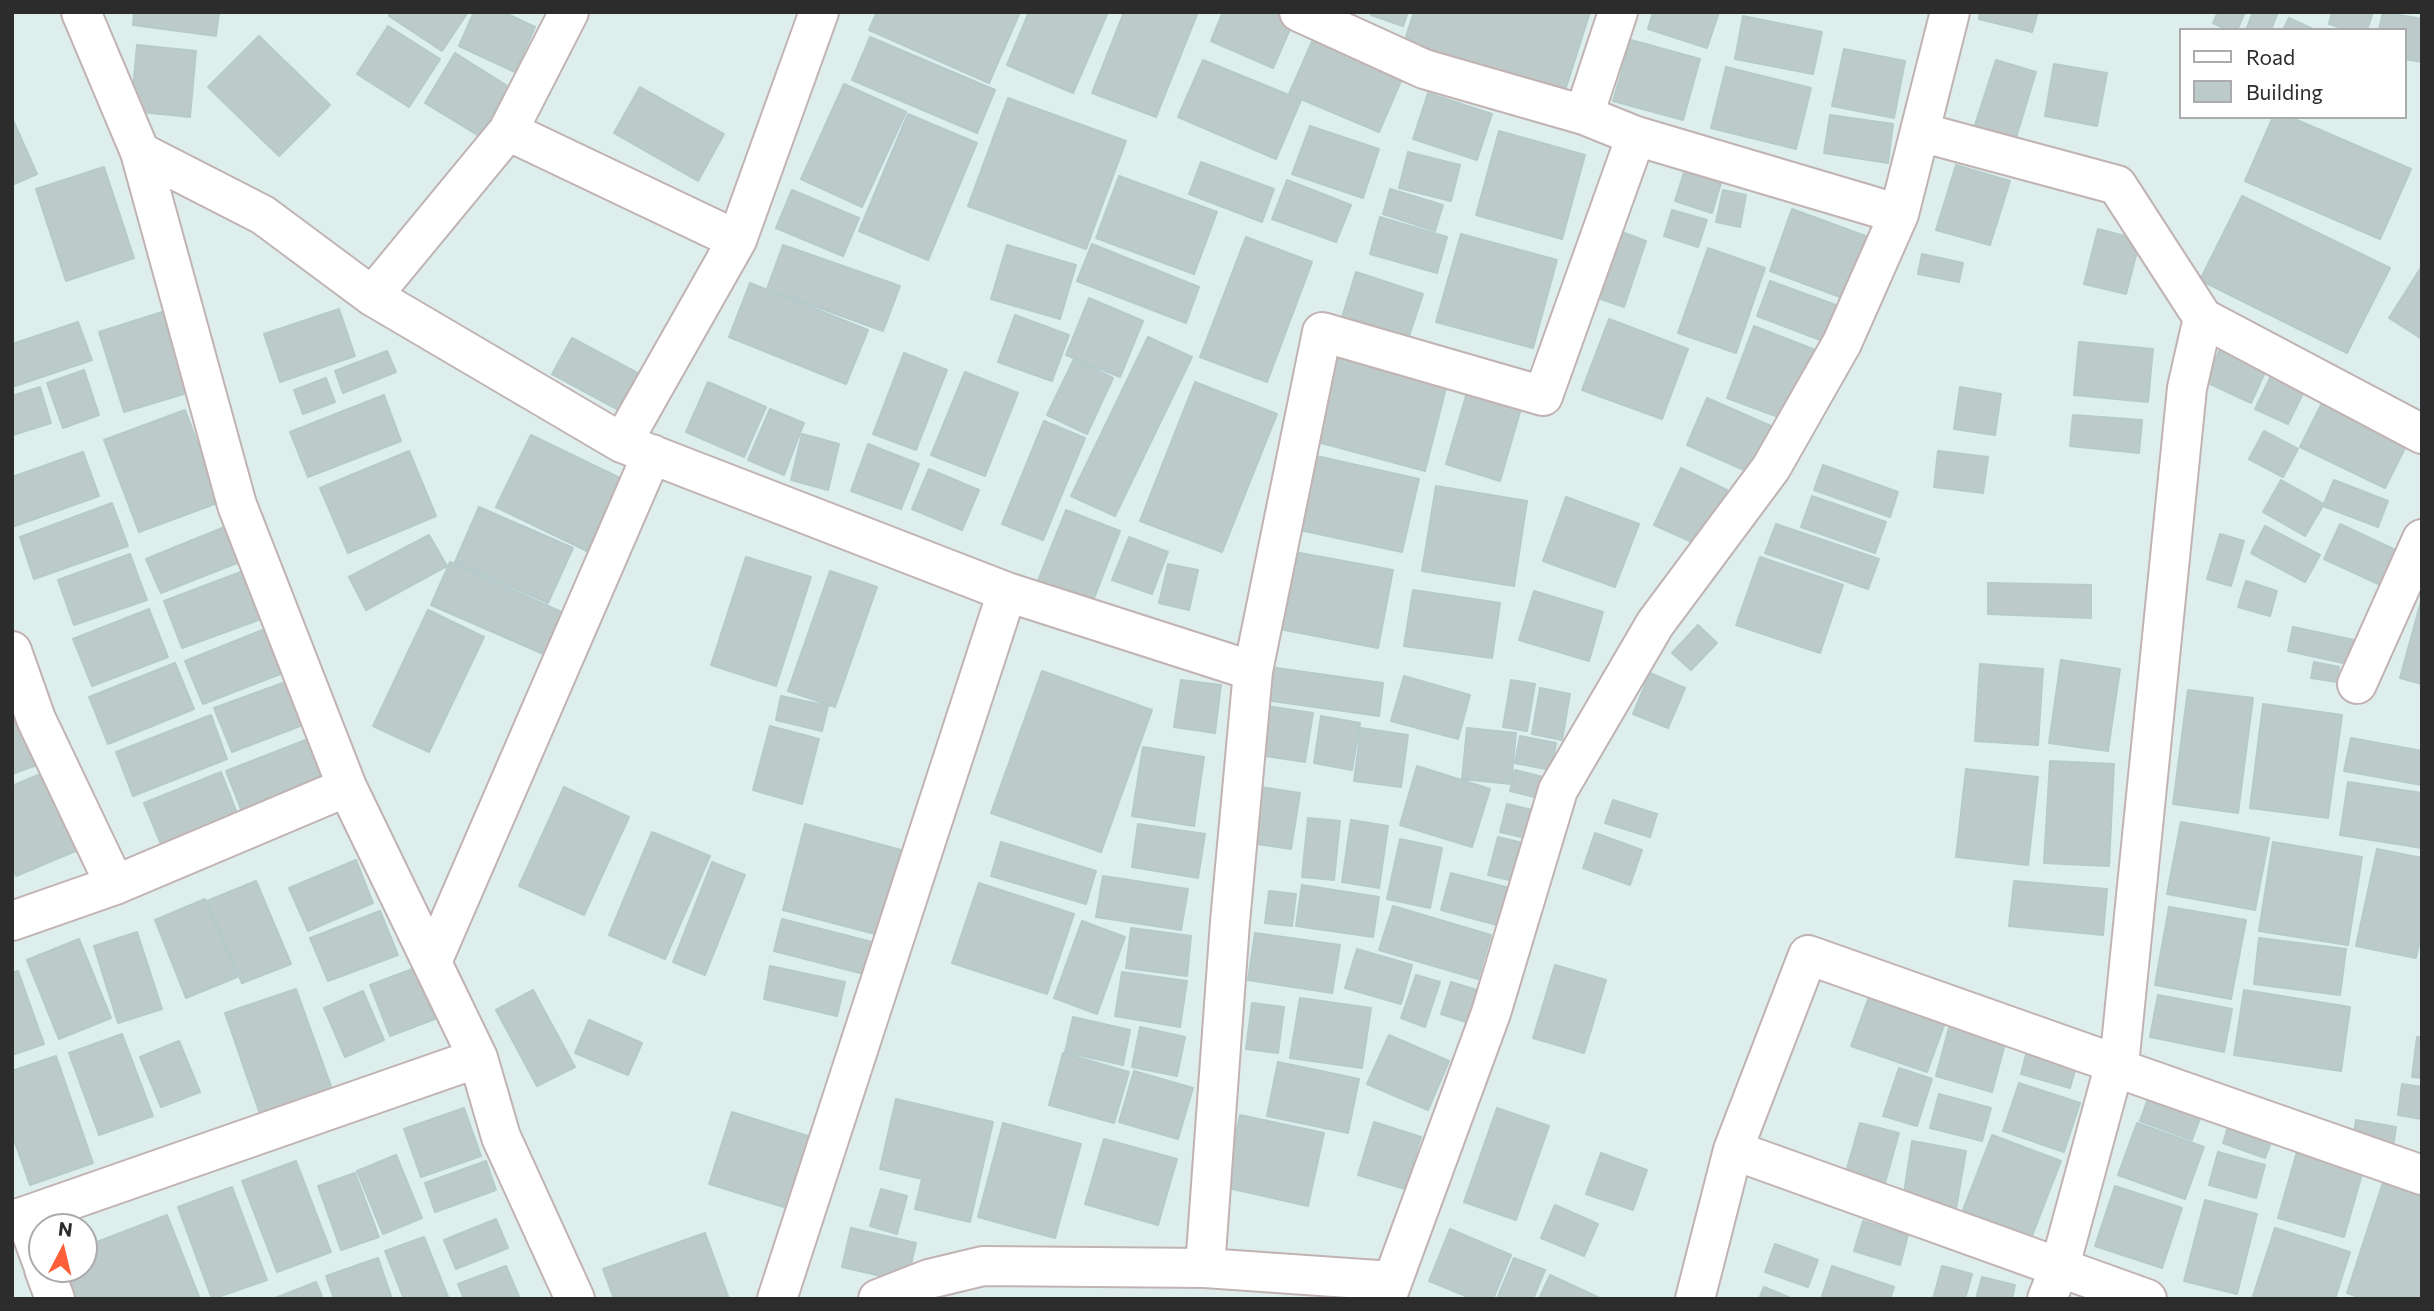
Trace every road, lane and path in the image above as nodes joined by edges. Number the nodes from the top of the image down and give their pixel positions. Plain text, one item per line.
1 (81, 12) edge
2 (569, 12) edge
3 (819, 12) edge
4 (1299, 12) edge
5 (1618, 12) edge
6 (1950, 12) edge
7 (1584, 115) junction
8 (508, 131) junction
9 (1920, 132) junction
10 (1636, 136) junction
11 (140, 152) junction
12 (1899, 214) junction
13 (737, 240) junction
14 (372, 296) junction
15 (2203, 318) junction
16 (2422, 434) edge
17 (637, 449) junction
18 (2422, 539) edge
19 (1007, 592) junction
20 (12, 651) edge
21 (1253, 671) junction
22 (2357, 684) dead end
23 (347, 787) junction
24 (115, 885) junction
25 (12, 921) edge
26 (432, 962) junction
27 (478, 1058) junction
28 (2117, 1066) junction
29 (1733, 1150) junction
30 (2422, 1175) edge
31 (19, 1218) edge
32 (28, 1235) edge
33 (1205, 1268) junction
34 (2053, 1282) edge
35 (931, 1289) edge
36 (1389, 1290) edge
37 (575, 1299) edge
38 (777, 1299) edge
39 (878, 1299) edge
40 (1695, 1299) edge
41 (2147, 1299) edge

1 - 11 street
2 - 8 street
3 - 13 street
4 - 7 street
5 - 7 street
6 - 9 street
7 - 10 street
8 - 13 street
8 - 14 street
9 - 12 street
9 - 15 street
10 - 12 street
10 - 21 street
11 - 14 street
11 - 23 street
12 - 36 street
13 - 17 street
14 - 17 street
15 - 16 street
15 - 28 street
17 - 19 street
17 - 26 street
18 - 22 street
19 - 21 street
19 - 38 street
20 - 24 street
21 - 33 street
23 - 24 street
23 - 26 street
24 - 25 street
26 - 27 street
27 - 31 street
27 - 37 street
28 - 29 street
28 - 30 street
28 - 34 street
29 - 34 street
29 - 40 street
31 - 32 street
33 - 35 street
33 - 36 street
34 - 41 street
35 - 39 street

